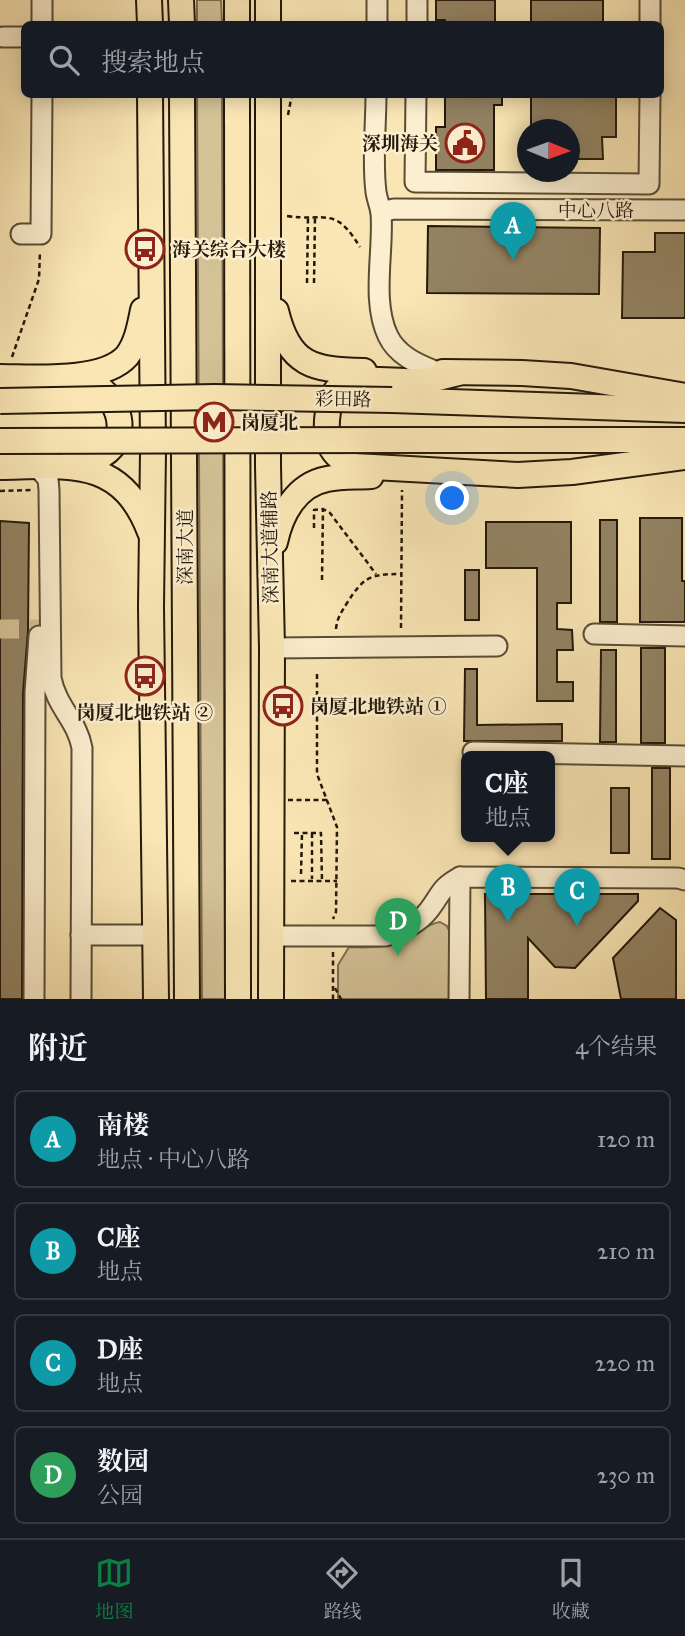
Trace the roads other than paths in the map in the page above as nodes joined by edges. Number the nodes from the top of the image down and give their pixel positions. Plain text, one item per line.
1 (42, 0) edge
2 (149, 0) edge
3 (181, 0) edge
4 (237, 0) edge
5 (268, 0) edge
6 (377, 0) edge
7 (417, 0) edge
8 (650, 0) edge
9 (42, 21) edge
10 (149, 21) edge
11 (182, 21) edge
12 (237, 21) edge
13 (268, 21) edge
14 (377, 21) edge
15 (417, 21) edge
16 (650, 21) edge
17 (3, 37) dead end
18 (21, 37) edge
19 (42, 98) edge
20 (150, 98) edge
21 (182, 98) edge
22 (237, 98) edge
23 (268, 98) edge
24 (376, 98) edge
25 (416, 98) edge
26 (650, 98) edge
27 (151, 185) junction
28 (685, 210) edge
29 (381, 212) junction
30 (21, 234) dead end
31 (183, 241) junction
32 (151, 271) junction
33 (269, 278) junction
34 (6, 367) edge
35 (446, 372) junction
36 (69, 376) junction
37 (685, 396) edge
38 (0, 401) edge
39 (685, 410) edge
40 (685, 440) edge
41 (0, 441) edge
42 (153, 451) junction
43 (685, 457) edge
44 (48, 466) junction
45 (268, 466) junction
46 (0, 467) edge
47 (430, 471) junction
48 (152, 536) junction
49 (238, 567) junction
50 (270, 585) junction
51 (186, 586) junction
52 (40, 629) dead end
53 (594, 634) dead end
54 (685, 636) edge
55 (497, 646) dead end
56 (272, 648) junction
57 (187, 726) junction
58 (238, 741) junction
59 (555, 753) edge
60 (685, 755) edge
61 (271, 859) junction
62 (155, 865) junction
63 (460, 877) junction
64 (685, 880) edge
65 (81, 935) junction
66 (156, 935) junction
67 (271, 936) junction
68 (34, 999) edge
69 (81, 999) edge
70 (156, 999) edge
71 (187, 999) edge
72 (238, 999) edge
73 (271, 999) edge
74 (459, 999) edge

1 - 9 street
2 - 10 main road
3 - 11 main road
4 - 12 main road
5 - 13 main road
6 - 14 street
7 - 15 street
8 - 16 street
17 - 18 street
19 - 30 street
20 - 27 main road
21 - 31 main road, 深南大道
22 - 49 main road
23 - 33 main road, 深南大道辅路
24 - 29 street
25 - 26 street
27 - 31 main road
27 - 32 main road
28 - 29 street, 中心八路
29 - 35 street
31 - 51 main road, 深南大道
32 - 36 main road
32 - 42 main road
33 - 35 main road
33 - 45 main road, 深南大道辅路
34 - 36 main road
35 - 37 main road
35 - 47 main road
36 - 44 main road
38 - 39 main road, 彩田路, bridge
40 - 41 main road, bridge
42 - 48 main road
42 - 51 main road
43 - 47 main road
44 - 46 main road
44 - 48 main road
44 - 65 street
45 - 49 main road
45 - 50 main road, 深南大道辅路
47 - 50 main road
48 - 62 main road
49 - 58 main road
50 - 56 main road, 深南大道辅路
51 - 57 main road, 深南大道
52 - 68 street
53 - 54 street
55 - 56 street
56 - 61 main road, 深南大道辅路
57 - 62 main road
57 - 71 main road, 深南大道
58 - 61 main road
58 - 72 main road
59 - 60 street
61 - 67 main road, 深南大道辅路
62 - 66 main road
63 - 64 street
63 - 67 street
63 - 74 street
65 - 66 street
65 - 69 street
66 - 70 main road
67 - 73 main road, 深南大道辅路

